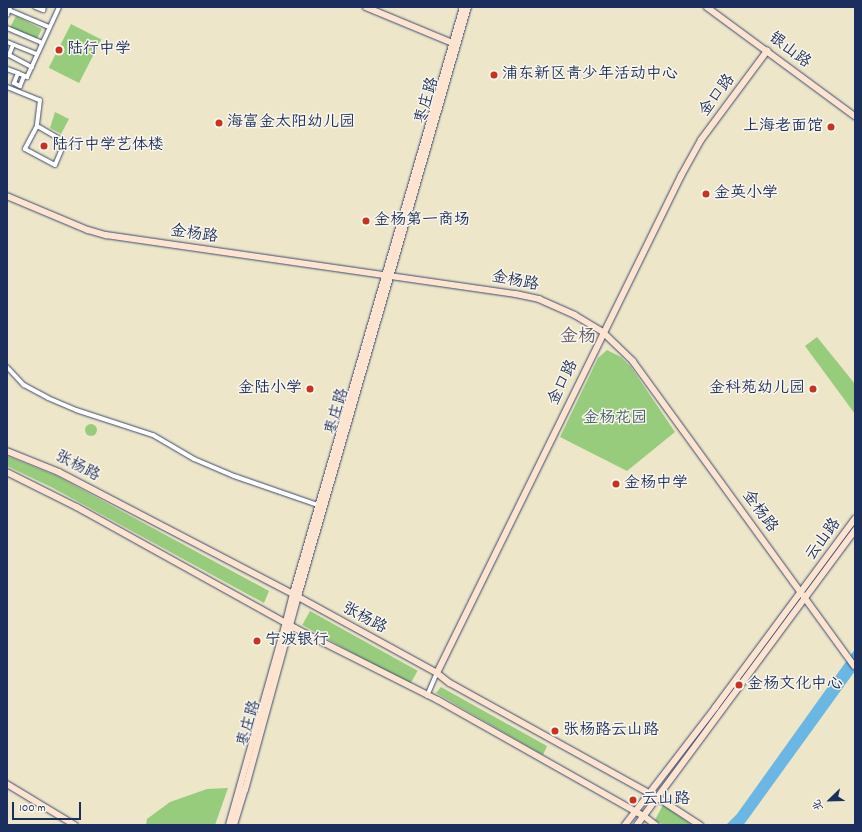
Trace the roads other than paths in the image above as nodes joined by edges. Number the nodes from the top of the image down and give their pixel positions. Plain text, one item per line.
1 (35, 7) edge
2 (44, 7) edge
3 (59, 7) edge
4 (366, 7) edge
5 (463, 7) edge
6 (468, 7) edge
7 (707, 7) edge
8 (10, 9) edge
9 (7, 15) edge
10 (7, 28) edge
11 (49, 28) junction
12 (7, 42) edge
13 (42, 43) junction
14 (455, 44) junction
15 (13, 45) junction
16 (767, 51) junction
17 (37, 56) junction
18 (32, 67) junction
19 (7, 70) edge
20 (18, 73) junction
21 (24, 76) junction
22 (7, 87) edge
23 (855, 116) edge
24 (37, 126) junction
25 (7, 196) edge
26 (388, 275) junction
27 (603, 332) junction
28 (7, 367) edge
29 (7, 451) edge
30 (7, 472) edge
31 (315, 504) dead end
32 (855, 519) edge
33 (855, 530) edge
34 (803, 595) junction
35 (295, 596) junction
36 (289, 624) junction
37 (855, 666) edge
38 (437, 673) junction
39 (427, 696) junction
40 (7, 784) edge
41 (650, 794) junction
42 (656, 798) junction
43 (636, 812) junction
44 (644, 816) junction
45 (75, 825) edge
46 (229, 825) edge
47 (234, 825) edge
48 (625, 825) edge
49 (637, 825) edge
50 (656, 825) edge
51 (700, 825) edge

1 - 2 street
3 - 11 street
4 - 14 street
5 - 14 street, 枣庄路
6 - 14 street, 枣庄路
7 - 16 street, 银山路
8 - 9 street
8 - 11 street
10 - 13 street
11 - 13 street
12 - 15 street
13 - 17 street
14 - 26 street, 枣庄路
15 - 17 street
15 - 18 street
16 - 23 street, 银山路
16 - 27 street, 金口路
17 - 18 street
18 - 21 street
19 - 20 street
20 - 21 street
20 - 21 street
22 - 24 street
24 - 24 street
25 - 26 street, 金杨路
26 - 27 street, 金杨路
26 - 35 street, 枣庄路
27 - 34 street, 金杨路
27 - 38 street, 金口路
28 - 31 street
29 - 35 street, 张杨路
30 - 36 street
32 - 34 street, 云山路
33 - 34 street, 云山路
34 - 37 street, 金杨路
34 - 41 street, 云山路
34 - 42 street, 云山路
35 - 36 street, 枣庄路
35 - 38 street, 张杨路
36 - 39 street
36 - 46 street, 枣庄路
36 - 47 street, 枣庄路
38 - 39 street, 金口路
38 - 41 street, 张杨路
39 - 43 street
40 - 45 street
41 - 42 street, 张杨路
41 - 43 street, 云山路
42 - 44 street, 云山路
42 - 51 street, 张杨路
43 - 44 street
43 - 48 street, 云山路
44 - 49 street, 云山路
44 - 50 street

